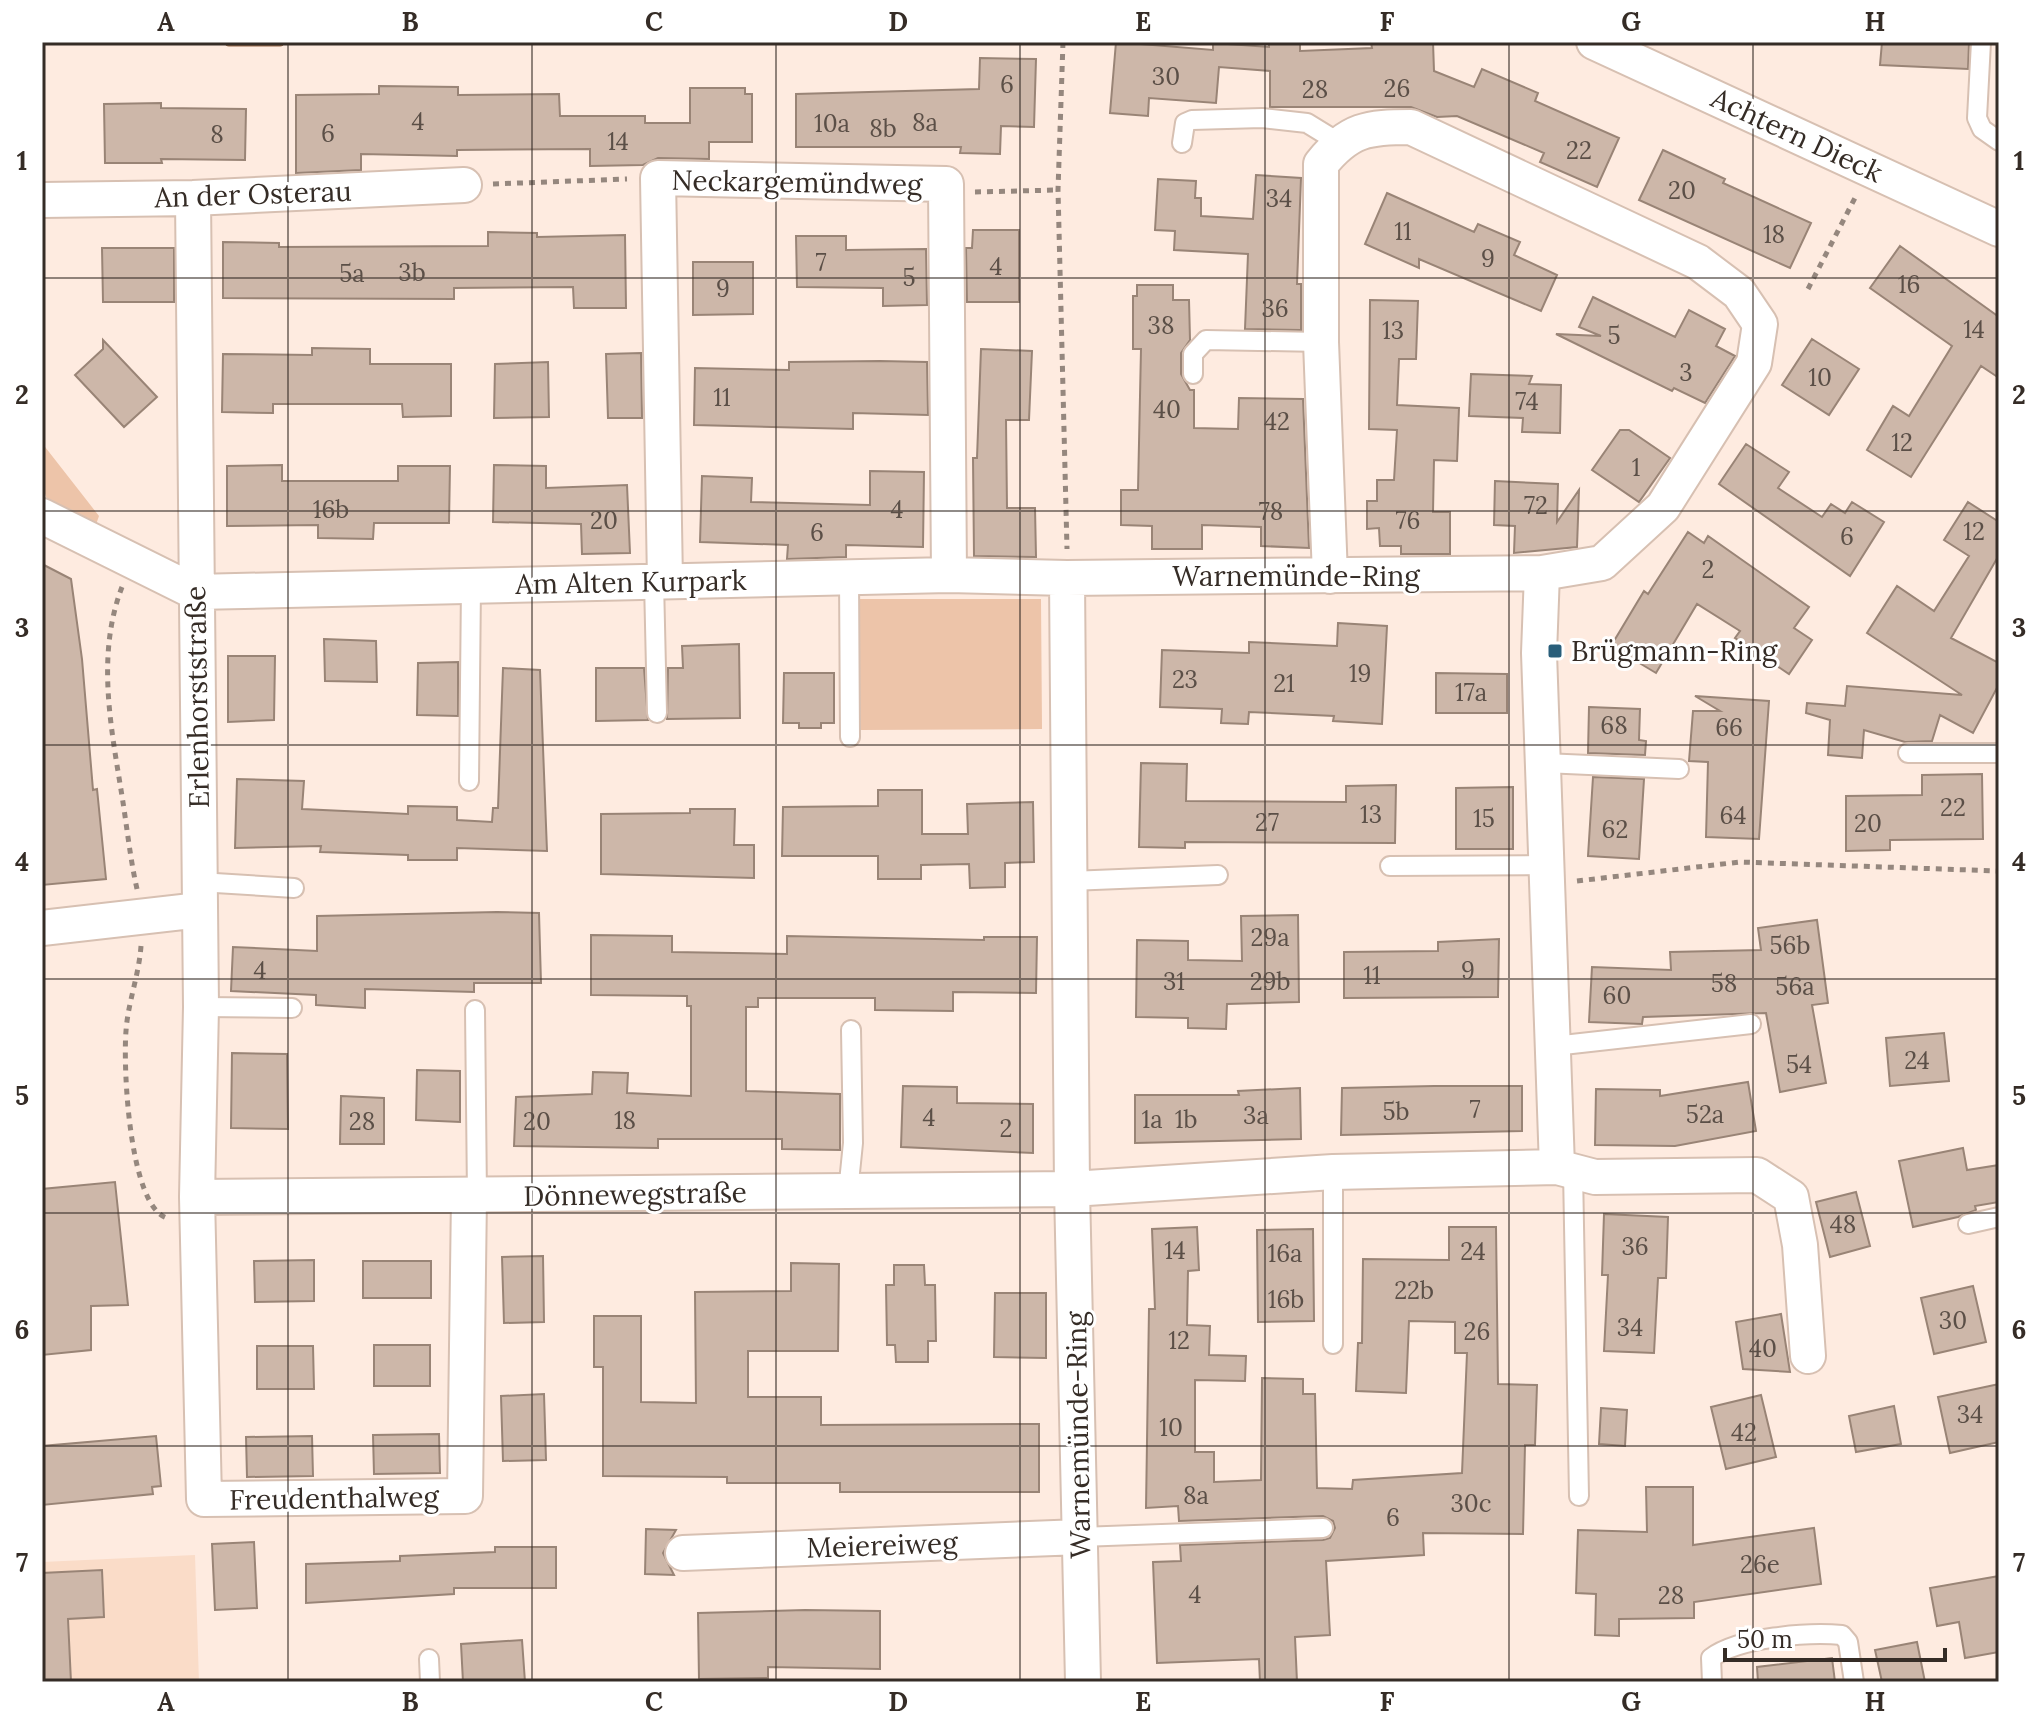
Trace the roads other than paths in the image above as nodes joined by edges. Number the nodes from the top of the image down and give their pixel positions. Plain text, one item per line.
1 (1594, 42) edge
2 (1981, 42) edge
3 (1999, 141) edge
4 (1338, 142) junction
5 (1182, 143) dead end
6 (464, 185) road end
7 (193, 198) junction
8 (42, 200) edge
9 (1999, 229) edge
10 (1321, 342) junction
11 (1193, 374) dead end
12 (42, 516) edge
13 (1542, 573) junction
14 (949, 575) junction
15 (1330, 576) junction
16 (849, 577) junction
17 (1067, 578) junction
18 (660, 581) junction
19 (471, 585) junction
20 (195, 592) junction
21 (657, 713) dead end
22 (850, 737) dead end
23 (1908, 753) dead end
24 (1999, 753) edge
25 (1544, 763) junction
26 (1679, 769) dead end
27 (469, 781) dead end
28 (1390, 866) dead end
29 (1549, 874) junction
30 (1218, 875) dead end
31 (1070, 881) junction
32 (294, 888) dead end
33 (200, 896) junction
34 (42, 928) edge
35 (201, 1007) junction
36 (292, 1008) dead end
37 (475, 1010) dead end
38 (1751, 1024) dead end
39 (851, 1030) dead end
40 (1554, 1046) junction
41 (1565, 1169) junction
42 (1333, 1172) junction
43 (1072, 1189) junction
44 (848, 1192) junction
45 (473, 1196) junction
46 (197, 1197) junction
47 (1999, 1217) edge
48 (1968, 1224) dead end
49 (1333, 1344) dead end
50 (1808, 1356) dead end
51 (1579, 1496) dead end
52 (1323, 1528) dead end
53 (1080, 1537) junction
54 (683, 1553) dead end
55 (429, 1659) dead end
56 (430, 1682) edge
57 (1083, 1682) edge
58 (1712, 1682) edge
59 (1854, 1682) edge

1 - 9 street, Achtern Dieck
2 - 3 lane
4 - 5 lane
4 - 10 street
4 - 13 street
6 - 7 street, An der Osterau
7 - 8 street, An der Osterau
7 - 20 street, Erlenhorststraße
10 - 11 lane
10 - 15 street
12 - 20 street
13 - 15 street, Warnemünde-Ring
13 - 25 street
14 - 16 street, Am Alten Kurpark
14 - 17 street, Am Alten Kurpark
14 - 18 street, Neckargemündweg
15 - 17 street, Warnemünde-Ring
16 - 18 street, Am Alten Kurpark
16 - 22 lane
17 - 31 street, Warnemünde-Ring
18 - 19 street, Am Alten Kurpark
18 - 21 lane
19 - 20 street, Am Alten Kurpark
19 - 27 lane
20 - 33 street, Erlenhorststraße
23 - 24 lane
25 - 26 lane
25 - 29 street
28 - 29 lane
29 - 40 street
30 - 31 lane
31 - 43 street, Warnemünde-Ring
32 - 33 lane
33 - 34 street
33 - 35 street, Erlenhorststraße
35 - 36 lane
35 - 46 street, Erlenhorststraße
37 - 45 lane
38 - 40 lane
39 - 44 lane
40 - 41 street
41 - 42 street
41 - 50 street
41 - 51 lane
42 - 43 street
42 - 49 lane
43 - 44 street, Dönnewegstraße
43 - 53 street, Warnemünde-Ring
44 - 45 street, Dönnewegstraße
45 - 46 street, Dönnewegstraße
45 - 46 street, Freudenthalweg
47 - 48 lane
52 - 53 lane
53 - 54 street, Meiereiweg
53 - 57 street, Warnemünde-Ring
55 - 56 lane
58 - 59 lane

